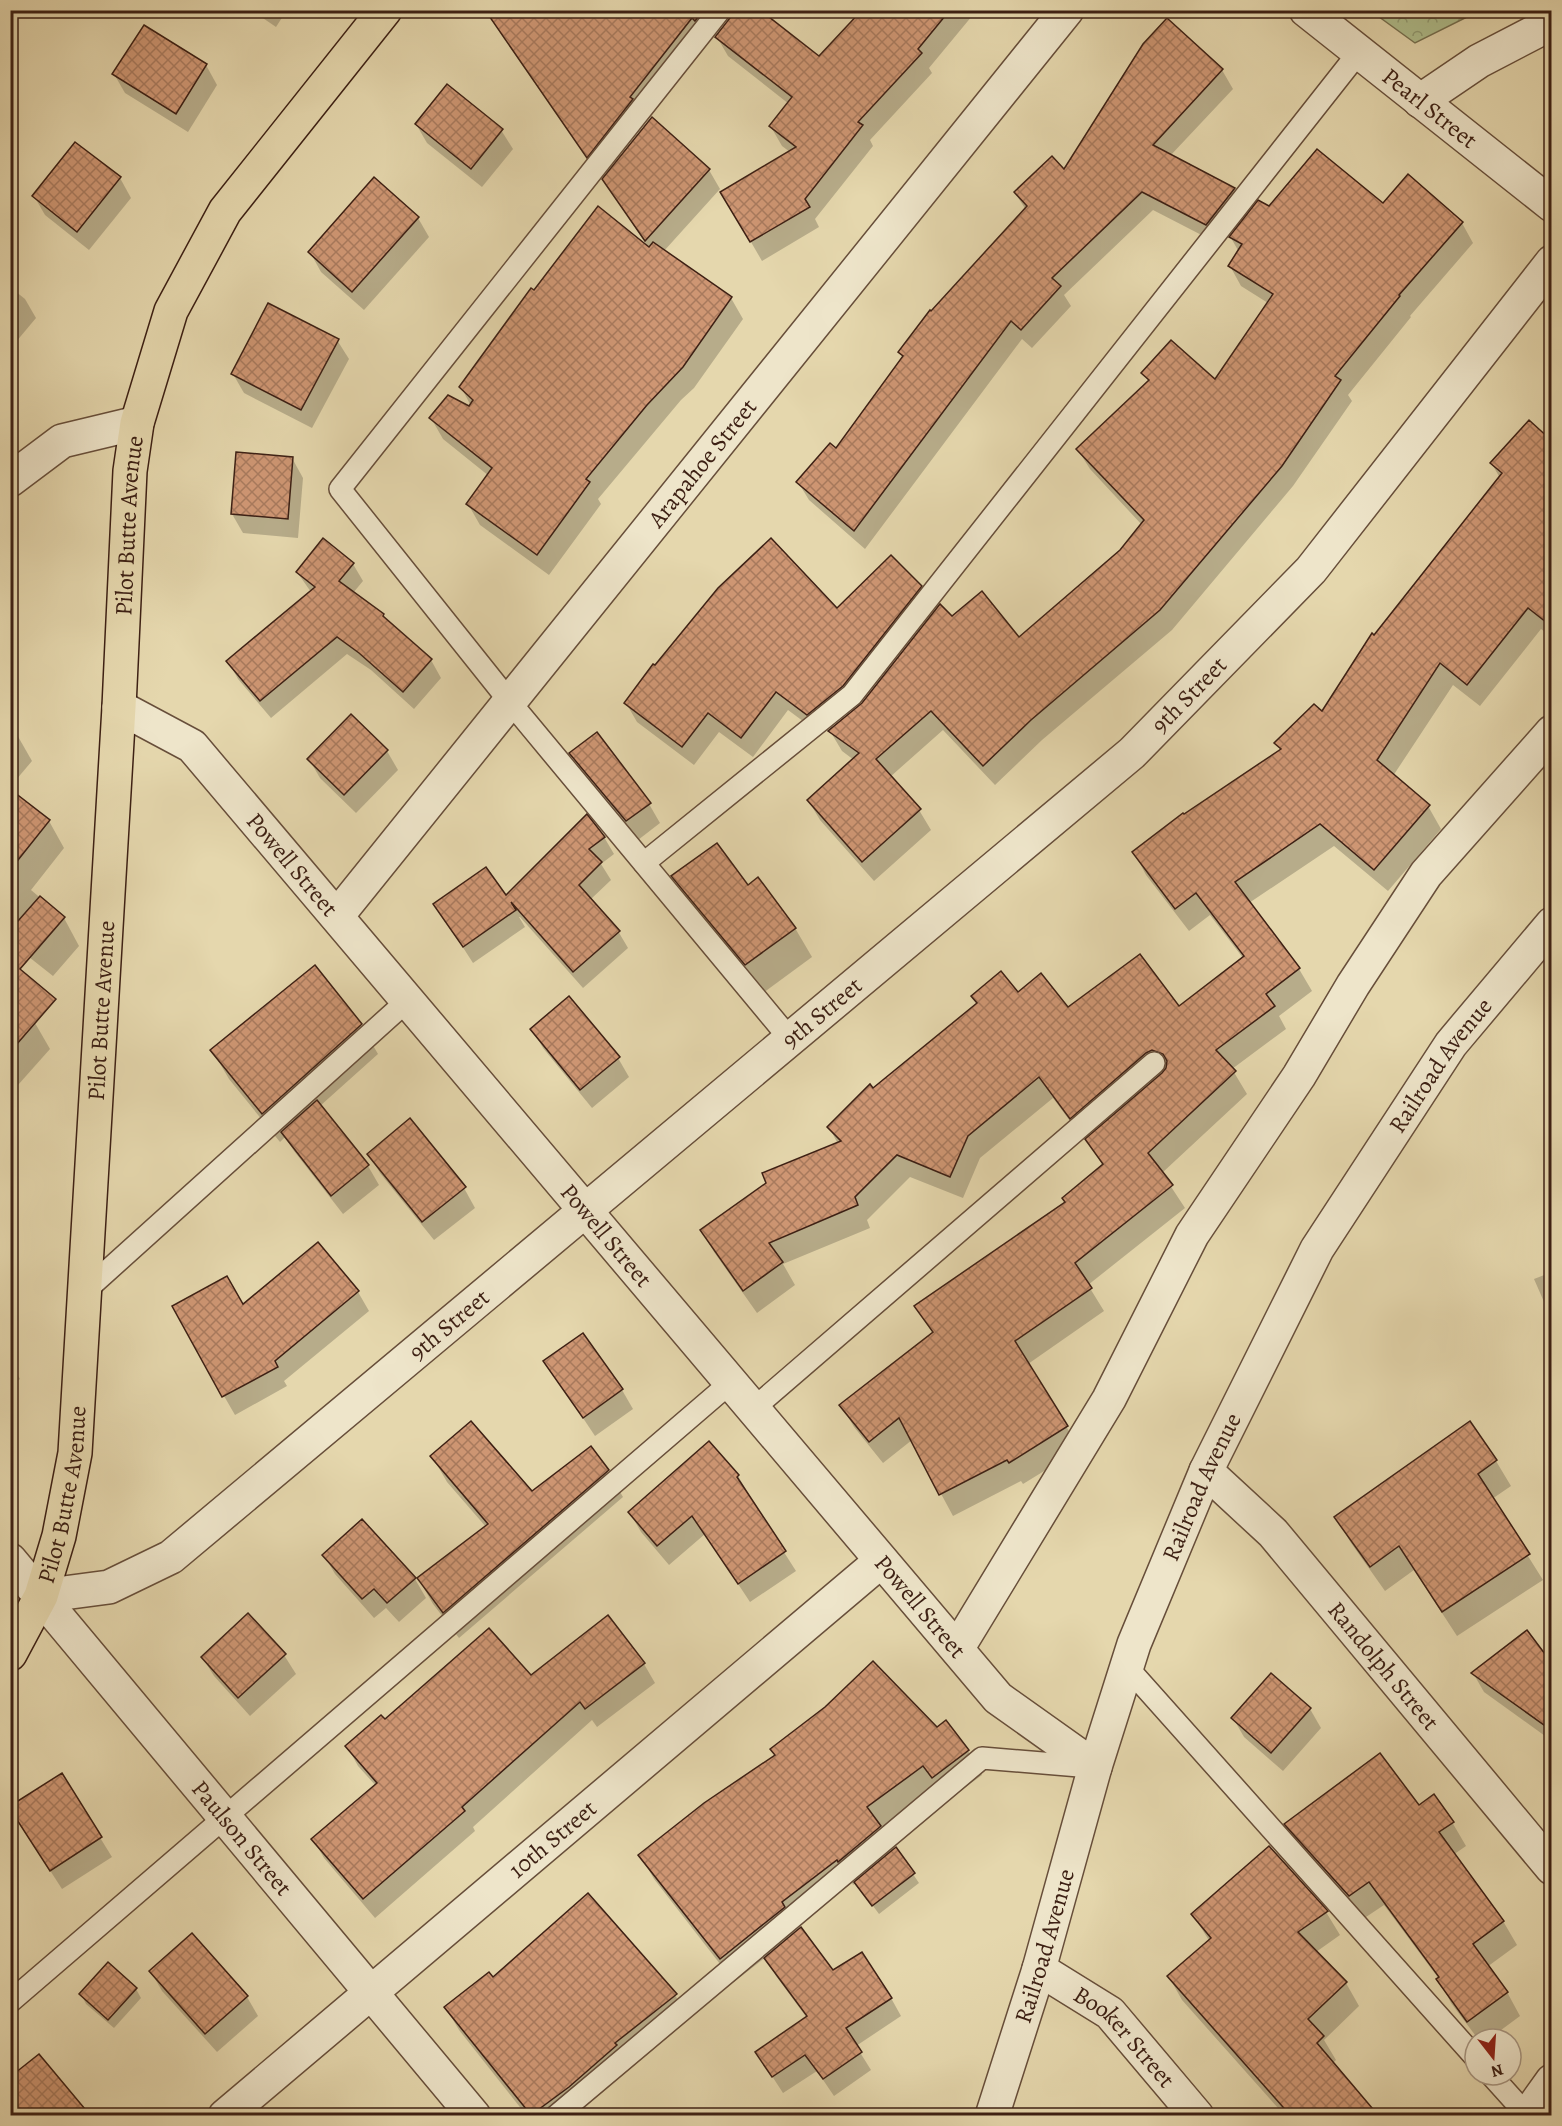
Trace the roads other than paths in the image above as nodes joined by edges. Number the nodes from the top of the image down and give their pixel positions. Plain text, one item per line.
1 (385, 10) edge
2 (720, 10) edge
3 (1067, 10) edge
4 (1306, 10) edge
5 (1551, 23) edge
6 (1359, 52) junction
7 (1420, 101) junction
8 (1551, 206) edge
9 (1551, 262) edge
10 (137, 423) junction
11 (10, 480) edge
12 (510, 702) junction
13 (119, 707) junction
14 (1551, 732) edge
15 (644, 863) junction
16 (337, 916) junction
17 (1551, 924) edge
18 (408, 1000) junction
19 (790, 1040) junction
20 (1154, 1063) dead end
21 (586, 1210) junction
22 (85, 1291) junction
23 (730, 1383) junction
24 (753, 1409) junction
25 (1206, 1471) junction
26 (10, 1560) edge
27 (881, 1561) junction
28 (41, 1596) junction
29 (957, 1649) junction
30 (10, 1654) edge
31 (1127, 1667) junction
32 (1095, 1767) junction
33 (226, 1819) junction
34 (1551, 1868) edge
35 (1040, 1970) junction
36 (370, 1993) junction
37 (10, 2002) edge
38 (1463, 2044) edge
39 (1551, 2080) edge
40 (1502, 2087) edge
41 (225, 2115) edge
42 (474, 2115) edge
43 (556, 2115) edge
44 (986, 2115) edge
45 (1197, 2115) edge
46 (1527, 2115) edge

1 - 10 main road, Pilot Butte Avenue
2 - 12 lane
3 - 12 street, Arapahoe Street
4 - 6 street, Pearl Street
5 - 7 street
6 - 7 street, Pearl Street
6 - 15 lane
7 - 8 street, Pearl Street
9 - 19 street, 9th Street
10 - 11 street, Pilot Butte Avenue
10 - 13 main road, Pilot Butte Avenue
12 - 15 lane
12 - 16 street, Arapahoe Street
13 - 16 street, Powell Street
13 - 22 main road, Pilot Butte Avenue
14 - 29 street
15 - 19 lane
16 - 18 street, Powell Street
17 - 25 street, Railroad Avenue
18 - 21 street, Powell Street
18 - 22 lane
19 - 21 street, 9th Street
20 - 24 lane
21 - 23 street, Powell Street
21 - 28 street, 9th Street
22 - 28 main road, Pilot Butte Avenue
23 - 24 street, Powell Street
23 - 33 lane
24 - 27 street, Powell Street
25 - 31 street, Railroad Avenue
25 - 34 street, Randolph Street
26 - 28 street, Paulson Street
27 - 29 street, Powell Street
27 - 36 street, 10th Street
28 - 30 main road
28 - 33 street, Paulson Street
29 - 32 street, Powell Street
31 - 32 street, Railroad Avenue
31 - 38 lane
32 - 35 street, Railroad Avenue
32 - 43 lane
33 - 36 street, Paulson Street
33 - 37 lane
35 - 44 street, Railroad Avenue
35 - 45 street, Booker Street
36 - 41 street, 10th Street
36 - 42 street, Paulson Street
39 - 46 street
40 - 46 lane

